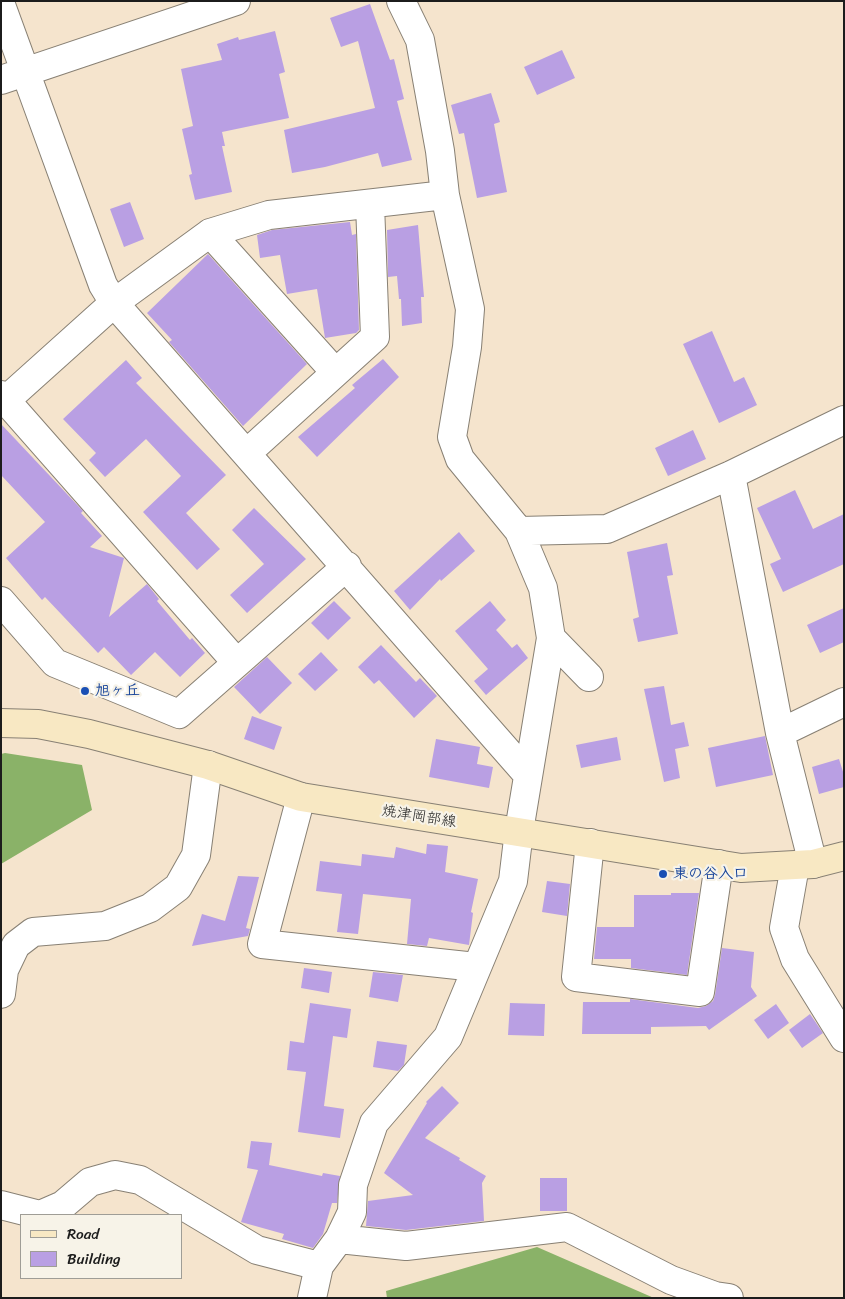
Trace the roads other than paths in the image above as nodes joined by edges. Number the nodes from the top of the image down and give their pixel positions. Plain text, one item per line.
1 (236, 1) edge
2 (401, 1) edge
3 (1, 5) edge
4 (13, 76) edge
5 (445, 195) junction
6 (370, 204) junction
7 (210, 233) junction
8 (114, 304) junction
9 (335, 372) junction
10 (4, 398) edge
11 (842, 425) edge
12 (247, 454) junction
13 (731, 476) junction
14 (519, 531) junction
15 (347, 566) junction
16 (1, 601) edge
17 (551, 638) junction
18 (237, 662) junction
19 (589, 677) dead end
20 (844, 702) edge
21 (1, 722) edge
22 (780, 733) junction
23 (208, 765) junction
24 (528, 775) junction
25 (301, 798) junction
26 (519, 831) junction
27 (590, 843) junction
28 (844, 856) edge
29 (719, 864) junction
30 (804, 865) junction
31 (476, 967) junction
32 (1, 994) edge
33 (844, 1038) edge
34 (1, 1205) edge
35 (36, 1214) edge
36 (42, 1214) edge
37 (339, 1239) junction
38 (319, 1266) junction
39 (312, 1298) edge
40 (729, 1298) edge

1 - 4 street
2 - 5 street
3 - 4 street
4 - 8 street
5 - 6 street
5 - 14 street
6 - 7 street
6 - 9 street
7 - 8 street
7 - 9 street
8 - 10 street
8 - 12 street
9 - 12 street
10 - 18 street
11 - 13 street
12 - 15 street
13 - 14 street
13 - 22 street
14 - 17 street
15 - 18 street
15 - 24 street
16 - 18 street
17 - 19 street
17 - 24 street
20 - 22 street
21 - 23 main road, 焼津岡部線
22 - 30 street
23 - 25 main road, 焼津岡部線
23 - 32 street
24 - 26 street
25 - 26 main road, 焼津岡部線
25 - 31 street
26 - 27 main road, 焼津岡部線
26 - 31 street
27 - 29 main road, 焼津岡部線
27 - 29 street
28 - 30 main road, 焼津岡部線
29 - 30 main road, 焼津岡部線
30 - 33 street
31 - 37 street
34 - 35 street
36 - 38 street
37 - 38 street
37 - 40 street
38 - 39 street

